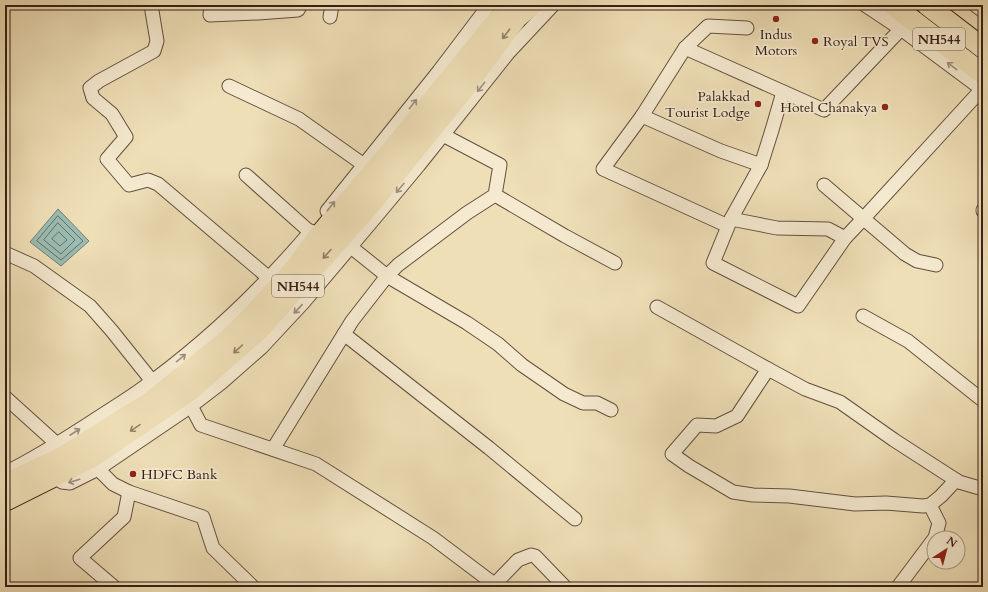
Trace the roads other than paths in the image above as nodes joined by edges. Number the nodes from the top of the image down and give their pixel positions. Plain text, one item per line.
1 (151, 5) edge
2 (210, 5) edge
3 (301, 5) edge
4 (511, 5) edge
5 (532, 5) edge
6 (553, 5) edge
7 (865, 5) edge
8 (894, 5) edge
9 (927, 5) edge
10 (975, 5) edge
11 (485, 6) edge
12 (259, 9) edge
13 (983, 11) edge
14 (747, 28) dead end
15 (900, 29) junction
16 (685, 48) junction
17 (983, 48) edge
18 (983, 84) edge
19 (229, 86) dead end
20 (783, 92) junction
21 (642, 116) junction
22 (444, 135) junction
23 (364, 165) junction
24 (760, 165) junction
25 (246, 175) dead end
26 (824, 185) dead end
27 (496, 195) junction
28 (863, 219) junction
29 (730, 222) junction
30 (310, 232) junction
31 (845, 238) junction
32 (351, 247) junction
33 (5, 253) edge
34 (615, 263) dead end
35 (936, 266) dead end
36 (387, 276) junction
37 (269, 278) junction
38 (657, 307) dead end
39 (863, 316) dead end
40 (344, 334) junction
41 (768, 370) junction
42 (152, 381) junction
43 (983, 396) edge
44 (5, 397) edge
45 (191, 406) junction
46 (611, 410) dead end
47 (57, 444) junction
48 (273, 449) junction
49 (98, 469) junction
50 (5, 473) edge
51 (55, 477) junction
52 (956, 480) junction
53 (5, 484) edge
54 (983, 489) edge
55 (129, 492) junction
56 (142, 496) junction
57 (5, 501) edge
58 (930, 505) junction
59 (124, 517) junction
60 (575, 519) dead end
61 (937, 530) edge
62 (926, 550) edge
63 (495, 586) edge
64 (114, 587) edge
65 (253, 587) edge
66 (565, 587) edge
67 (898, 587) edge

1 - 37 street
2 - 12 street
3 - 12 street
4 - 53 highway, NH544
5 -> 51 highway, NH544
6 -> 22 street
7 - 15 street
8 - 18 highway, NH544
9 - 17 highway, NH544
10 - 13 street
23 -> 11 street
14 - 16 street
18 -> 15 street
15 - 20 street
16 - 20 street
16 - 21 street
18 - 28 street
19 - 23 street
20 - 24 street
21 - 24 street
21 - 29 street
22 - 27 street
22 -> 32 street
30 -> 23 street
24 - 29 street
25 - 30 street
26 - 28 street
27 - 34 street
27 - 36 street
28 - 31 street
28 - 35 street
29 - 31 street
29 - 31 street
30 - 37 street
32 - 36 street
32 -> 45 street
33 - 42 street
36 - 40 street
36 - 46 street
42 -> 37 street
38 - 41 street
39 - 43 street
40 - 48 street
40 - 60 street
41 - 52 street
41 - 58 street
47 -> 42 street
44 - 47 street
45 - 48 street
45 - 49 street
47 - 50 street
48 - 63 street
49 -> 51 street
49 - 55 street
51 - 57 highway, NH544
52 - 54 street
52 - 58 street
55 - 56 street
55 - 59 street
56 - 59 street
56 - 65 street
58 - 61 street
59 - 64 street
62 - 67 street
63 - 66 street

